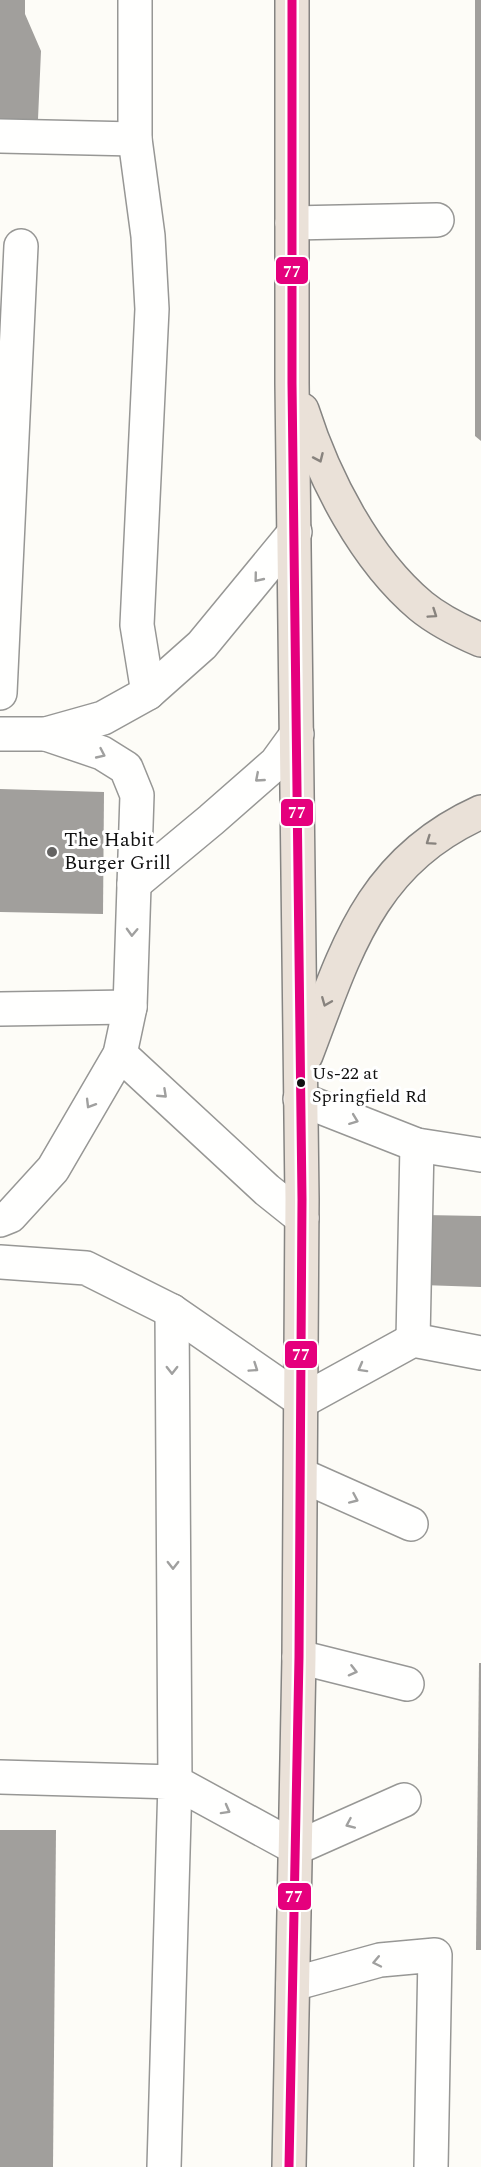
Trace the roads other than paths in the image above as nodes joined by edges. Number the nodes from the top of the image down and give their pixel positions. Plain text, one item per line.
1 (135, 0) edge
2 (292, 0) edge
3 (0, 136) edge
4 (135, 139) junction
5 (437, 220) dead end
6 (292, 223) junction
7 (21, 246) dead end
8 (292, 383) junction
9 (295, 532) junction
10 (481, 640) edge
11 (0, 693) edge
12 (148, 693) junction
13 (0, 734) edge
14 (46, 734) junction
15 (297, 734) junction
16 (481, 812) edge
17 (134, 884) junction
18 (130, 1007) junction
19 (0, 1009) edge
20 (120, 1054) junction
21 (300, 1086) junction
22 (417, 1145) junction
23 (481, 1155) edge
24 (302, 1218) junction
25 (0, 1220) edge
26 (0, 1262) edge
27 (171, 1311) junction
28 (413, 1340) junction
29 (481, 1353) edge
30 (302, 1401) junction
31 (301, 1476) junction
32 (411, 1524) dead end
33 (299, 1658) junction
34 (407, 1684) dead end
35 (0, 1777) edge
36 (175, 1782) junction
37 (404, 1800) dead end
38 (296, 1848) junction
39 (293, 1984) junction
40 (164, 2167) edge
41 (289, 2167) edge
42 (430, 2167) edge

1 - 4 lane
2 - 6 highway
3 - 4 lane
4 - 12 lane
5 - 6 lane
6 - 8 highway
7 - 11 lane
8 - 9 highway
8 -> 10 highway
9 -> 12 lane
9 - 15 highway
12 - 14 lane
13 - 14 lane
14 -> 17 lane
15 -> 17 lane
15 - 21 highway
16 -> 21 highway
17 -> 18 lane
18 - 19 lane
18 - 20 lane
20 -> 24 lane
20 -> 25 lane
21 -> 22 lane
21 - 24 highway
22 - 23 lane
22 - 28 lane
24 - 30 highway
26 - 27 lane
27 -> 30 lane
27 -> 36 lane
28 - 29 lane
28 -> 30 lane
30 - 31 highway
31 -> 32 lane
31 - 33 highway
33 -> 34 lane
33 - 38 highway
35 - 36 lane
36 -> 38 lane
36 - 40 lane
37 -> 38 lane
38 - 39 highway
39 - 41 highway
42 -> 39 lane

